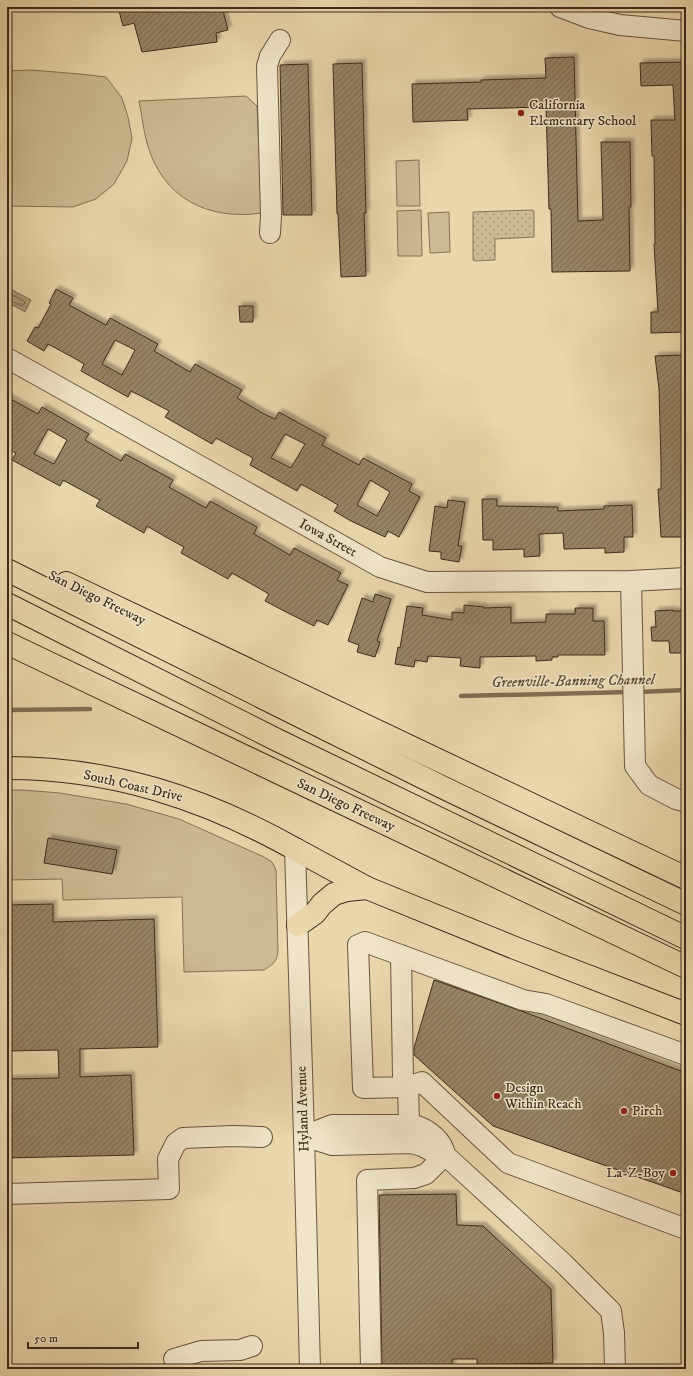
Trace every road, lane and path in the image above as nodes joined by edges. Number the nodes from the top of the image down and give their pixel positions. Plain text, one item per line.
1 (560, 7) edge
2 (686, 31) edge
3 (280, 40) dead end
4 (270, 233) dead end
5 (7, 358) edge
6 (7, 555) edge
7 (7, 570) edge
8 (686, 578) edge
9 (631, 581) junction
10 (7, 604) edge
11 (7, 643) edge
12 (7, 768) edge
13 (686, 802) edge
14 (295, 849) junction
15 (686, 878) edge
16 (367, 888) junction
17 (686, 904) edge
18 (298, 925) junction
19 (686, 938) edge
20 (401, 956) junction
21 (686, 967) edge
22 (686, 1014) edge
23 (686, 1055) edge
24 (408, 1088) junction
25 (407, 1134) junction
26 (304, 1136) junction
27 (262, 1137) dead end
28 (445, 1155) junction
29 (7, 1194) edge
30 (686, 1229) edge
31 (252, 1346) dead end
32 (182, 1369) edge
33 (310, 1369) edge
34 (372, 1369) edge
35 (615, 1369) edge

1 - 2 street
3 - 4 street
5 - 9 street, Iowa Street
6 - 15 main road, San Diego Freeway
7 - 17 main road
8 - 9 street, Iowa Street
9 - 13 street
10 - 19 main road
11 - 21 main road, San Diego Freeway
12 - 14 main road, South Coast Drive
14 - 16 main road, South Coast Drive
14 - 18 street, Hyland Avenue
16 - 18 main road
16 - 22 main road, South Coast Drive
18 - 26 street, Hyland Avenue
20 - 23 street
20 - 24 street
20 - 24 street
24 - 25 street
24 - 30 street
25 - 26 street
25 - 28 street
26 - 33 street, Hyland Avenue
27 - 29 street
28 - 34 street
28 - 35 street
31 - 32 street

